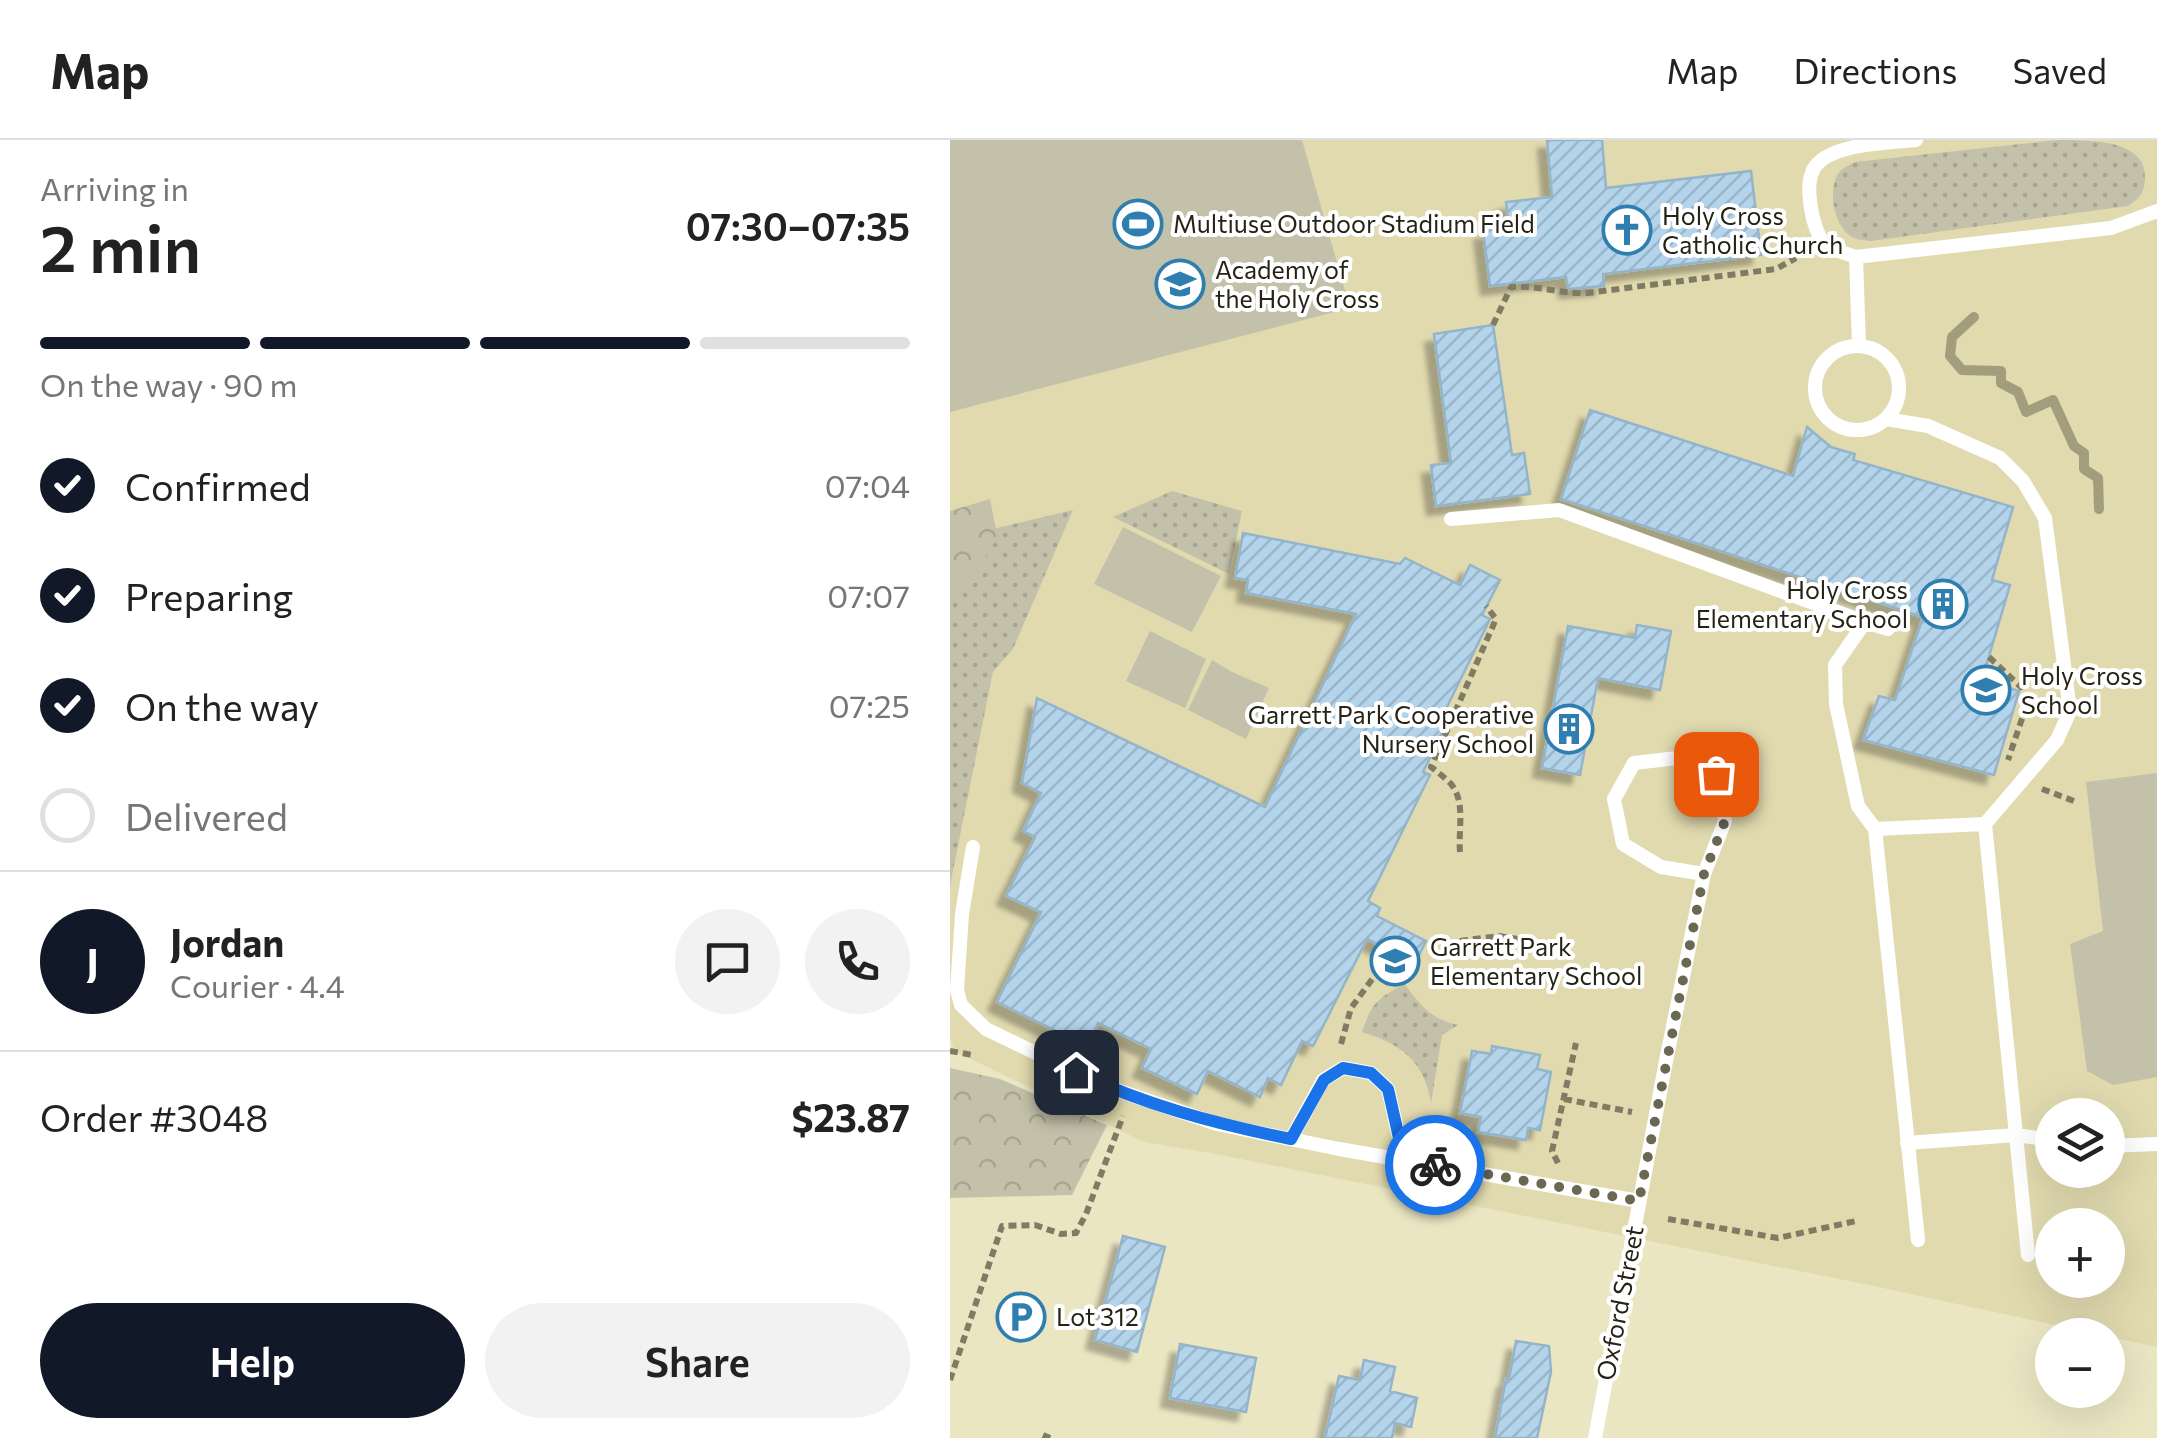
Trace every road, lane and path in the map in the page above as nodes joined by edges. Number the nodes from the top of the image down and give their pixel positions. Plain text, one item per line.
1 (1916, 140) edge
2 (1858, 143) edge
3 (2157, 210) edge
4 (1772, 214) dead end
5 (1756, 215) dead end
6 (1856, 257) junction
7 (1796, 258) dead end
8 (1493, 325) dead end
9 (1859, 346) junction
10 (1886, 418) junction
11 (1451, 519) dead end
12 (1486, 606) dead end
13 (1865, 622) junction
14 (1888, 629) dead end
15 (1988, 657) dead end
16 (2003, 776) dead end
17 (2038, 788) dead end
18 (2074, 800) dead end
19 (1986, 824) junction
20 (1874, 829) junction
21 (973, 847) dead end
22 (1460, 852) dead end
23 (1704, 874) junction
24 (1395, 941) dead end
25 (1460, 942) dead end
26 (1536, 942) dead end
27 (1404, 946) dead end
28 (1407, 958) dead end
29 (1576, 1043) dead end
30 (1341, 1044) dead end
31 (950, 1050) edge
32 (972, 1055) dead end
33 (1564, 1099) junction
34 (1632, 1112) dead end
35 (1124, 1116) dead end
36 (2016, 1134) junction
37 (2035, 1137) edge
38 (1291, 1139) junction
39 (1908, 1143) junction
40 (2157, 1144) edge
41 (2125, 1145) edge
42 (1404, 1160) junction
43 (1562, 1172) dead end
44 (1639, 1201) junction
45 (1668, 1219) dead end
46 (1856, 1221) dead end
47 (1918, 1240) dead end
48 (2028, 1256) dead end
49 (950, 1380) edge
50 (1595, 1438) edge

1 - 2 lane
2 - 6 lane
3 - 6 lane
4 - 5 path
6 - 9 lane
7 - 8 path
9 - 10 lane
9 - 10 lane
10 - 19 lane
11 - 13 lane
12 - 22 path
13 - 14 lane
13 - 20 lane
15 - 16 path
17 - 18 path
19 - 20 lane
19 - 36 lane
20 - 39 lane
21 - 38 lane
23 - 23 lane, Oxford Street
23 - 44 lane, Oxford Street
24 - 27 path
25 - 26 path
28 - 30 path
29 - 33 path
31 - 32 path
33 - 34 path
33 - 43 path
35 - 49 path
36 - 37 lane
36 - 39 lane
36 - 48 lane
38 - 42 lane
38 - 42 lane
39 - 47 lane
40 - 41 lane
42 - 44 lane
44 - 50 lane, Oxford Street
45 - 46 path

